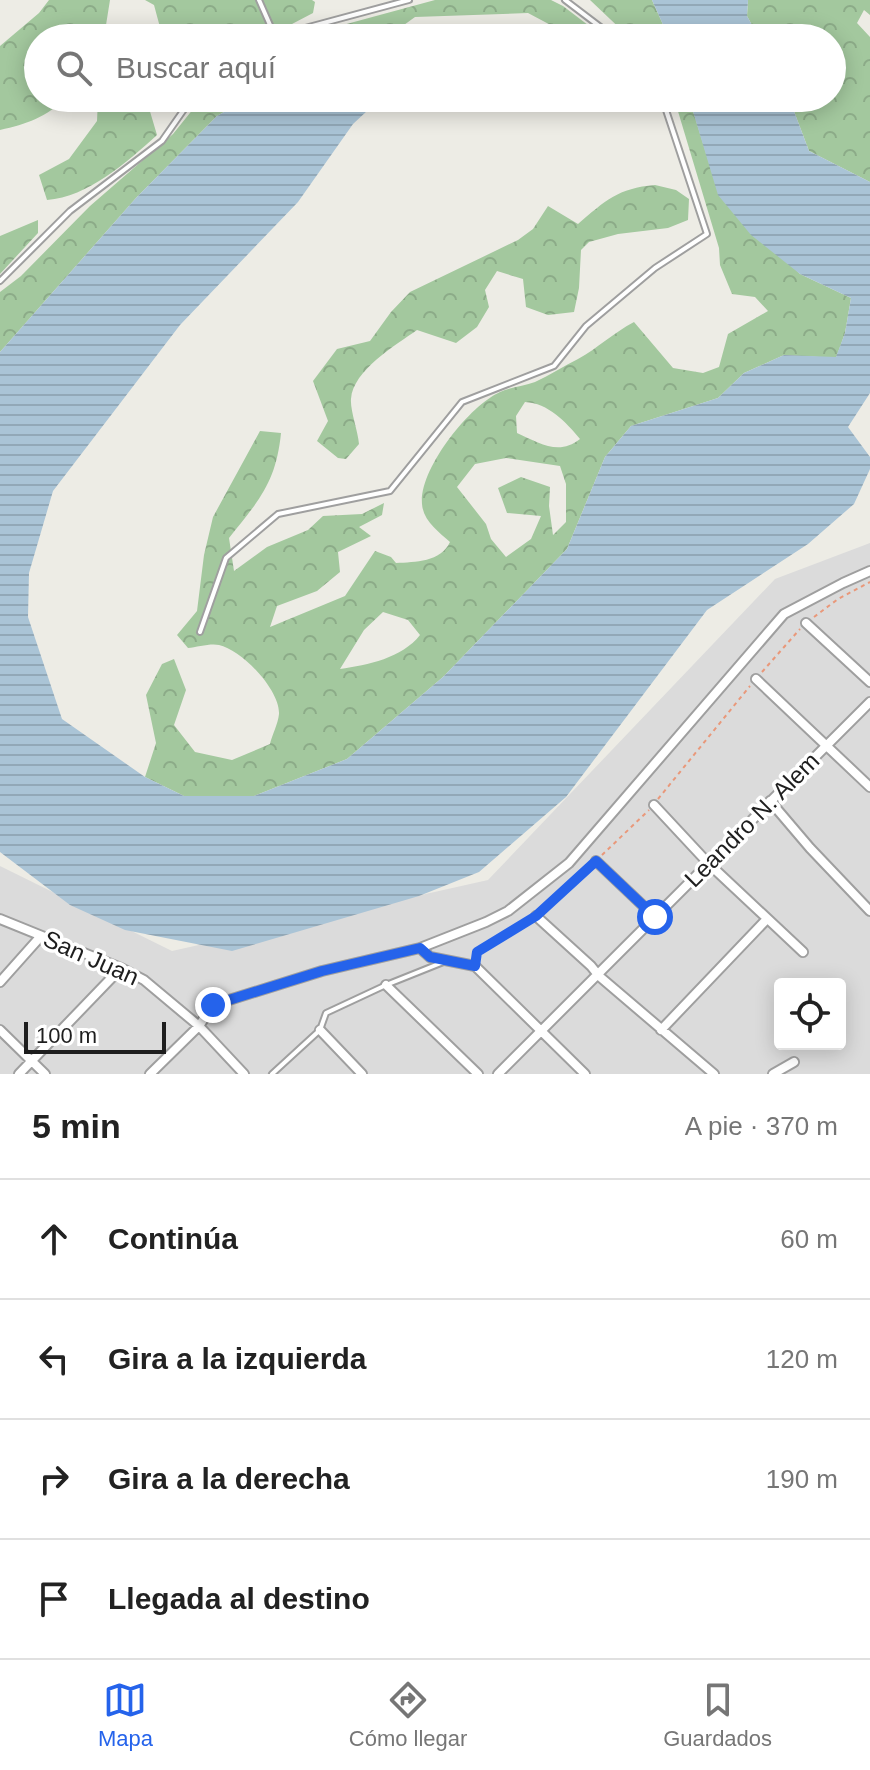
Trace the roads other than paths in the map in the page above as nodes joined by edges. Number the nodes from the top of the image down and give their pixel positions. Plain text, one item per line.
1 (259, 0) edge
2 (409, 0) edge
3 (565, 0) edge
4 (270, 24) edge
5 (314, 24) edge
6 (597, 24) edge
7 (182, 112) edge
8 (667, 112) edge
9 (0, 281) edge
10 (870, 571) edge
11 (806, 623) dead end
12 (200, 632) dead end
13 (756, 679) dead end
14 (870, 682) edge
15 (870, 702) edge
16 (826, 745) junction
17 (870, 787) edge
18 (770, 801) junction
19 (654, 805) road end
20 (596, 861) road end
21 (708, 863) junction
22 (870, 911) edge
23 (536, 916) road end
24 (655, 917) junction
25 (0, 919) edge
26 (767, 919) junction
27 (41, 936) junction
28 (420, 948) junction
29 (803, 952) dead end
30 (447, 961) junction
31 (121, 968) junction
32 (599, 976) junction
33 (0, 982) edge
34 (386, 985) junction
35 (199, 1026) junction
36 (0, 1030) edge
37 (320, 1030) junction
38 (661, 1030) junction
39 (541, 1032) junction
40 (31, 1061) junction
41 (794, 1062) dead end
42 (19, 1074) edge
43 (45, 1074) edge
44 (150, 1074) edge
45 (244, 1074) edge
46 (272, 1074) edge
47 (362, 1074) edge
48 (478, 1074) edge
49 (498, 1074) edge
50 (585, 1074) edge
51 (714, 1074) edge
52 (773, 1074) edge

1 - 4 lane
2 - 5 lane
3 - 6 lane
7 - 9 lane
8 - 12 lane
10 - 28 street
11 - 14 street
13 - 16 street
15 - 16 street, Leandro N. Alem
16 - 17 street
16 - 18 street, Leandro N. Alem
18 - 21 street, Leandro N. Alem
18 - 22 street
19 - 21 street
20 - 24 street
21 - 24 street, Leandro N. Alem
21 - 26 street
23 - 32 street
24 - 32 street, Leandro N. Alem
25 - 27 street, San Juan
26 - 29 street
26 - 38 street
27 - 31 street, San Juan
27 - 33 street
28 - 30 street
28 - 35 street
30 - 34 lane
30 - 39 street
31 - 35 street, San Juan
31 - 40 street
32 - 38 street
32 - 39 street, Leandro N. Alem
34 - 37 lane
34 - 48 street
35 - 44 street
35 - 45 street, San Juan
36 - 40 street
37 - 46 lane
37 - 47 street
38 - 51 street
39 - 49 street, Leandro N. Alem
39 - 50 street
40 - 42 street
40 - 43 street
41 - 52 street

